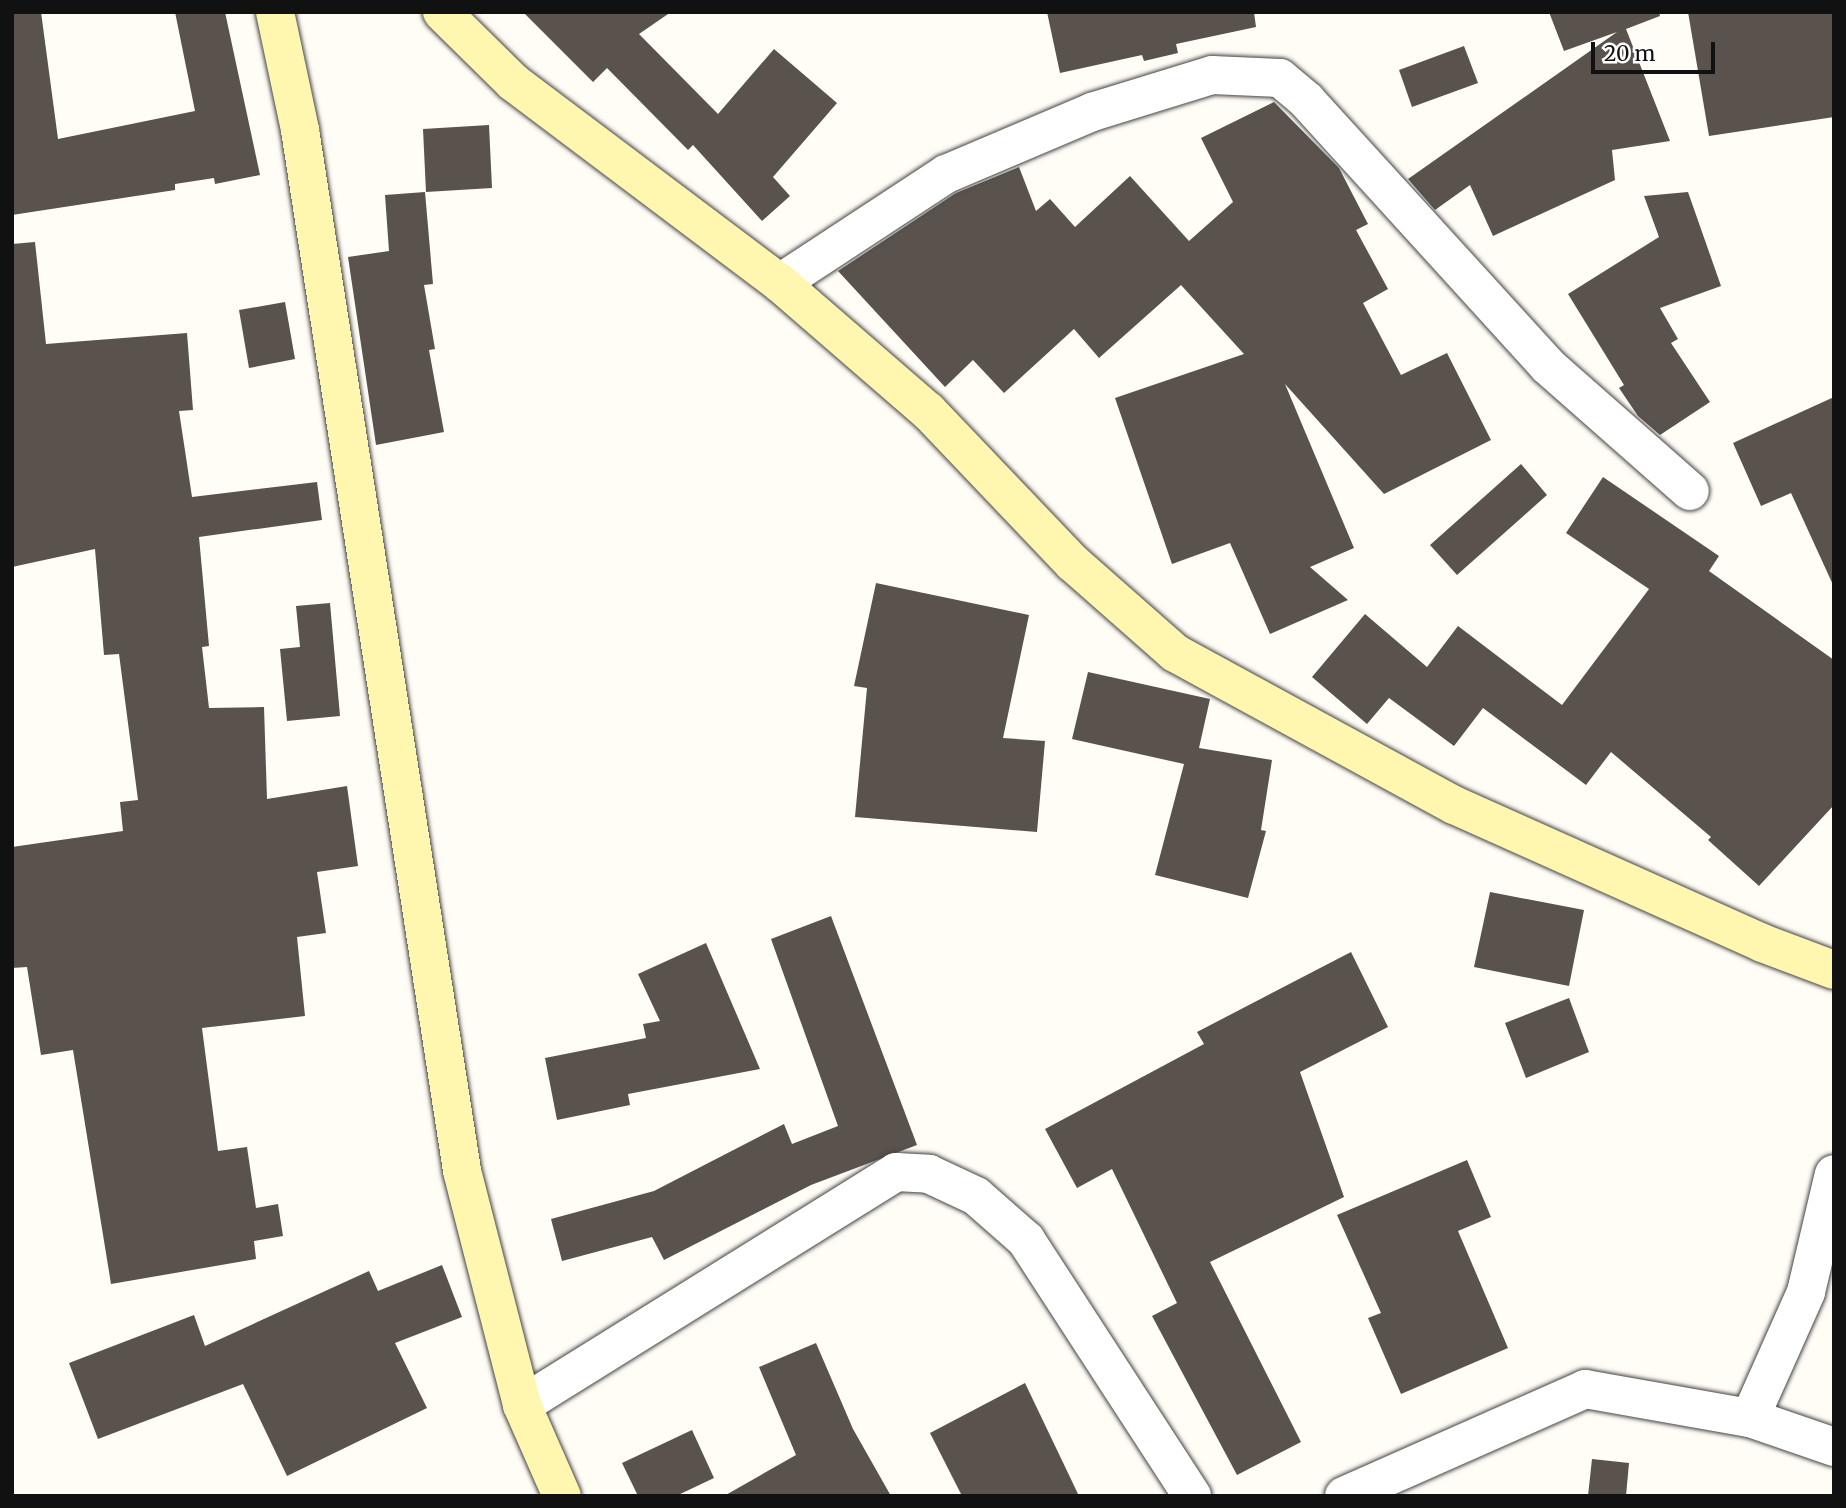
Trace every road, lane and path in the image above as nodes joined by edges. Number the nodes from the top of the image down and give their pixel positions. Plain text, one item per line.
1 (275, 12) edge
2 (442, 12) edge
3 (780, 283) junction
4 (1690, 491) dead end
5 (1834, 970) edge
6 (1834, 1174) edge
7 (522, 1405) junction
8 (1750, 1418) junction
9 (1834, 1447) edge
10 (562, 1496) edge
11 (1192, 1496) edge
12 (1343, 1496) edge

1 - 7 street
2 - 3 street
3 - 4 street
3 - 5 street
6 - 8 street
7 - 10 street
7 - 11 street
8 - 9 street
8 - 12 street

